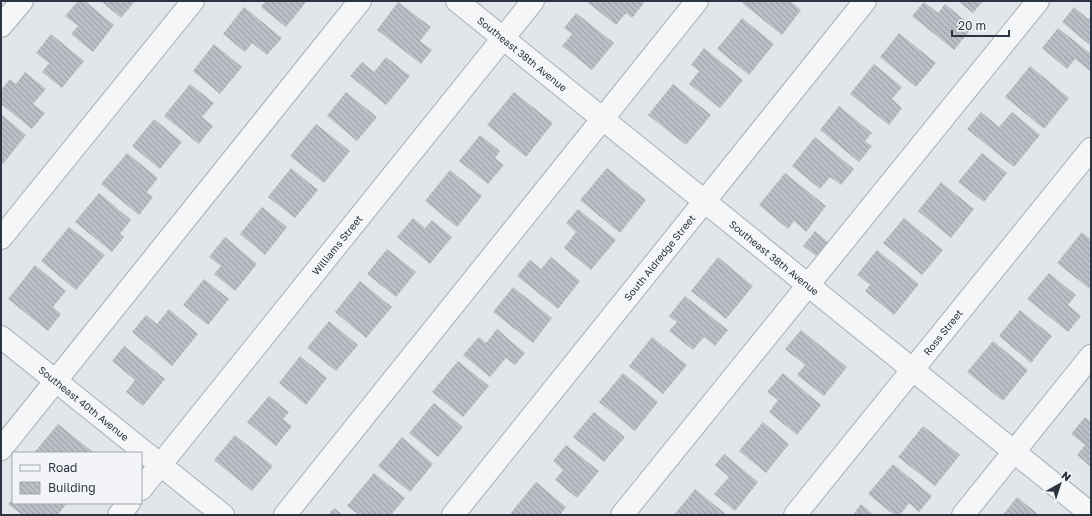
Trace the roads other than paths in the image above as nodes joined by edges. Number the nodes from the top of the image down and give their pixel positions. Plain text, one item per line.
1 (22, 1) edge
2 (193, 1) edge
3 (360, 1) edge
4 (457, 1) edge
5 (533, 1) edge
6 (697, 1) edge
7 (865, 1) edge
8 (1038, 1) edge
9 (1, 26) edge
10 (502, 38) junction
11 (602, 119) junction
12 (1091, 149) edge
13 (705, 202) junction
14 (1, 238) edge
15 (808, 284) junction
16 (1, 337) edge
17 (1091, 356) edge
18 (913, 371) junction
19 (56, 381) junction
20 (1, 449) edge
21 (1014, 452) junction
22 (161, 465) junction
23 (142, 488) edge
24 (128, 504) edge
25 (1091, 514) edge
26 (120, 515) edge
27 (223, 515) edge
28 (284, 515) edge
29 (453, 515) edge
30 (622, 515) edge
31 (795, 515) edge
32 (963, 515) edge

1 - 9 street
2 - 14 street
3 - 19 street
4 - 10 street, Southeast 38th Avenue
5 - 10 street, Williams Street
6 - 11 street
7 - 13 street, South Aldredge Street
8 - 15 street
10 - 11 street, Southeast 38th Avenue
10 - 22 street, Williams Street
11 - 13 street, Southeast 38th Avenue
11 - 28 street
12 - 18 street, Ross Street
13 - 15 street, Southeast 38th Avenue
13 - 29 street, South Aldredge Street
15 - 18 street, Southeast 38th Avenue
15 - 30 street
16 - 19 street, Southeast 40th Avenue
17 - 21 street
18 - 21 street, Southeast 38th Avenue
18 - 31 street, Ross Street
19 - 20 street
19 - 22 street, Southeast 40th Avenue
21 - 25 street, Southeast 38th Avenue
21 - 32 street
22 - 23 street, Williams Street
22 - 27 street, Southeast 40th Avenue
24 - 26 street

